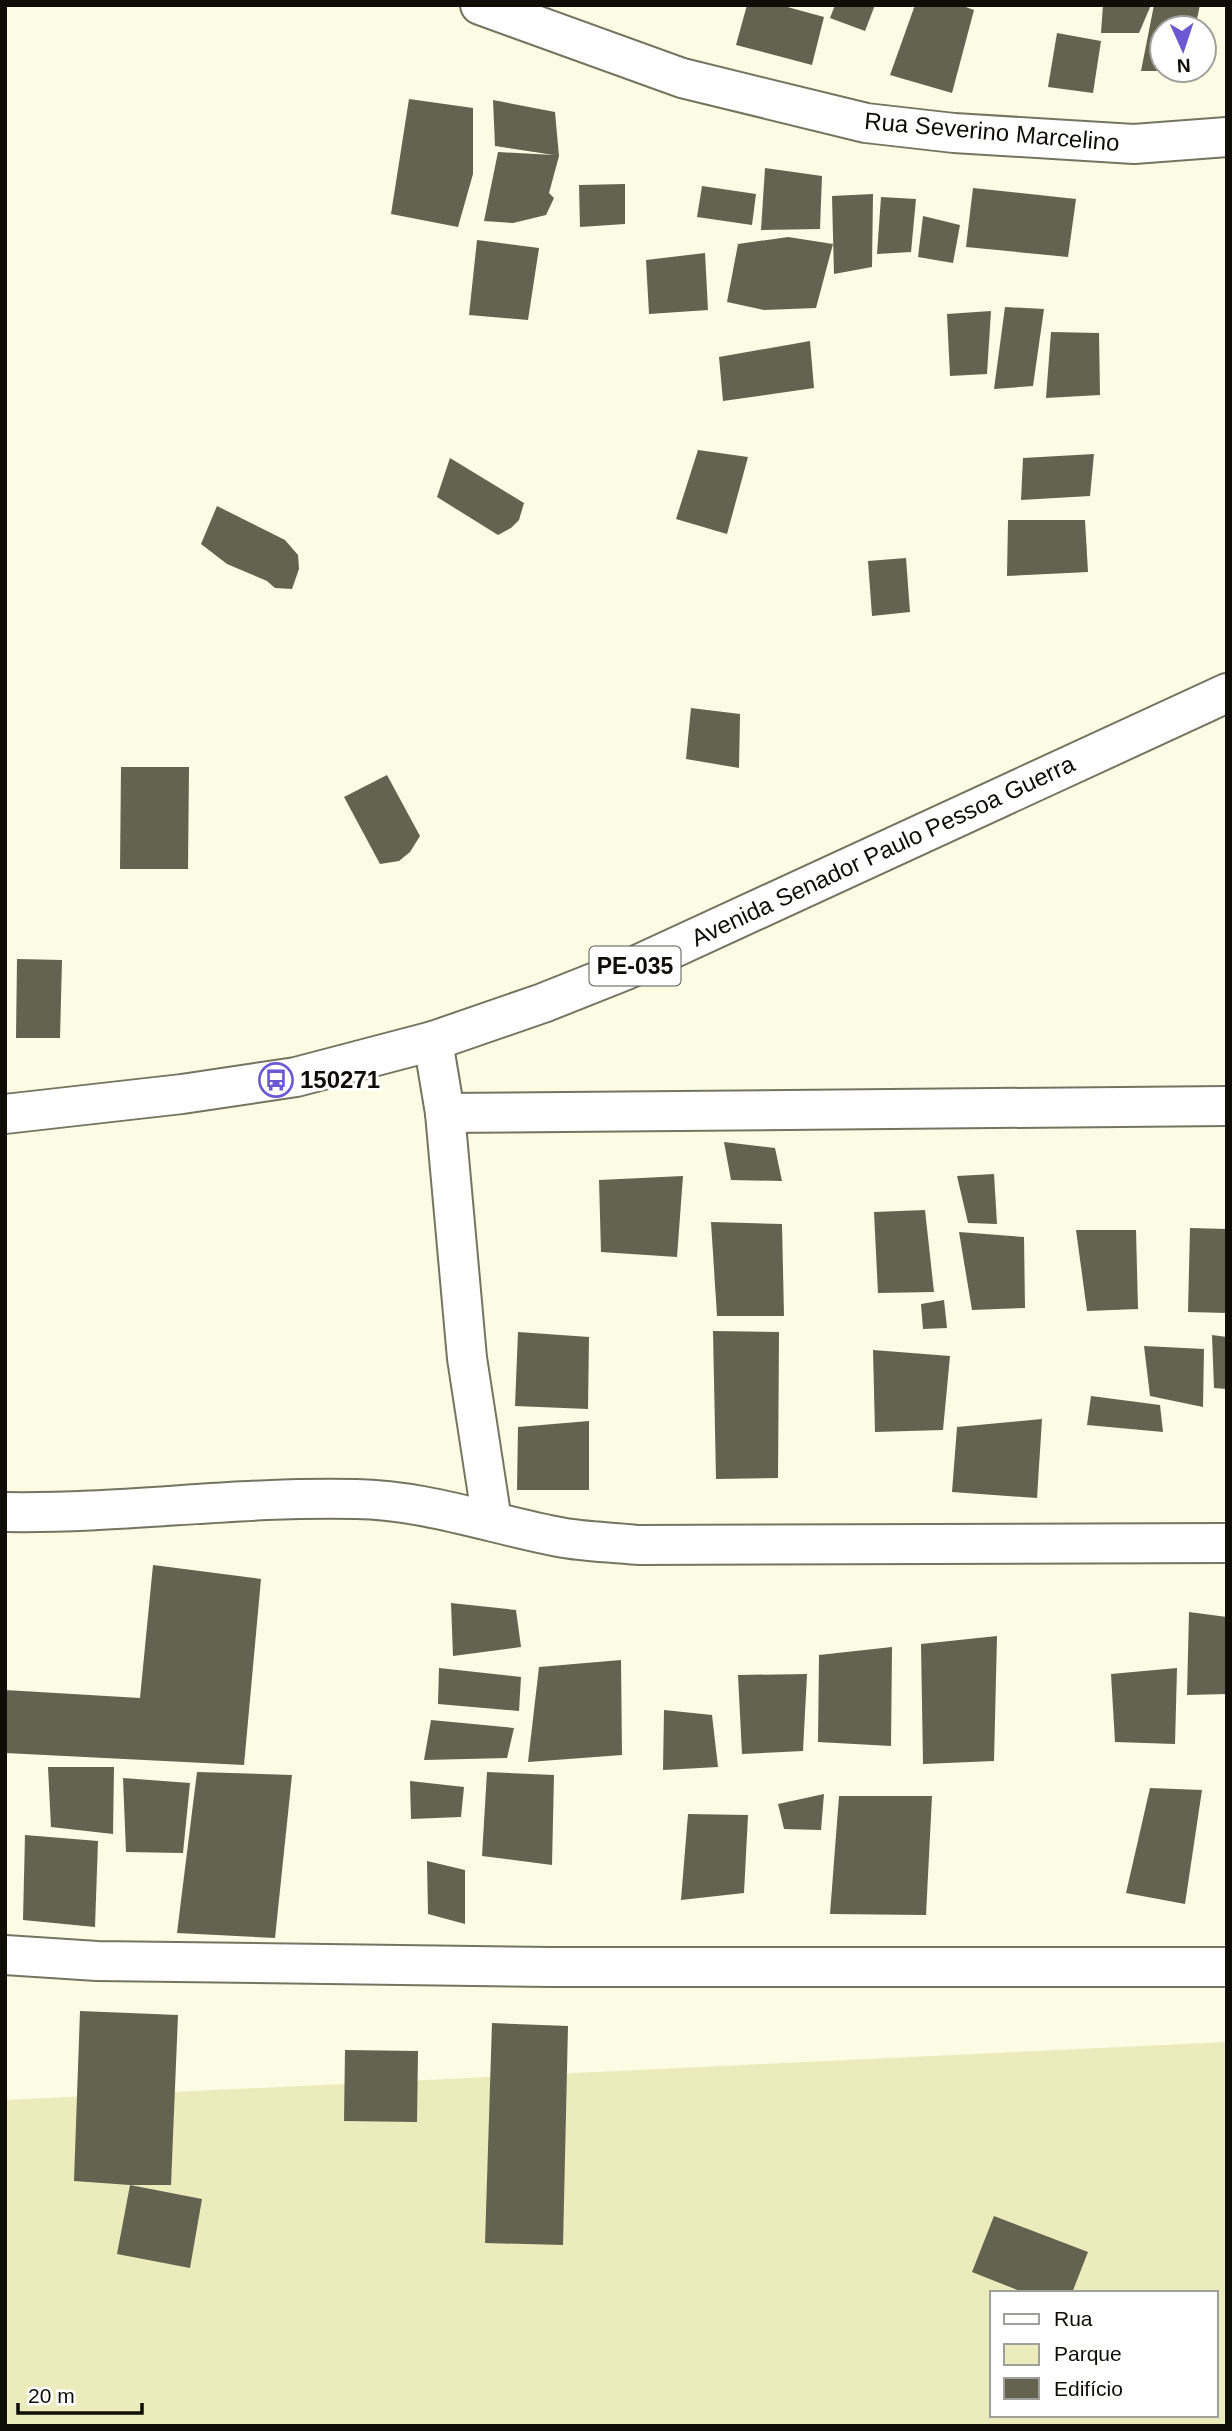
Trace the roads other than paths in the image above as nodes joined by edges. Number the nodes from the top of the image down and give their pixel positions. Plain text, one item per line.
1 (480, 5) edge
2 (1227, 138) edge
3 (1227, 693) edge
4 (433, 1041) junction
5 (1227, 1106) edge
6 (446, 1113) junction
7 (5, 1114) edge
8 (5, 1512) edge
9 (492, 1521) junction
10 (1227, 1543) edge
11 (5, 1955) edge
12 (1227, 1967) edge

1 - 2 street, Rua Severino Marcelino
3 - 4 street, Avenida Senador Paulo Pessoa Guerra / PE-035
4 - 6 street
4 - 7 street, Avenida Senador Paulo Pessoa Guerra / PE-035
5 - 6 street
6 - 9 street
8 - 9 street
9 - 10 street
11 - 12 street

